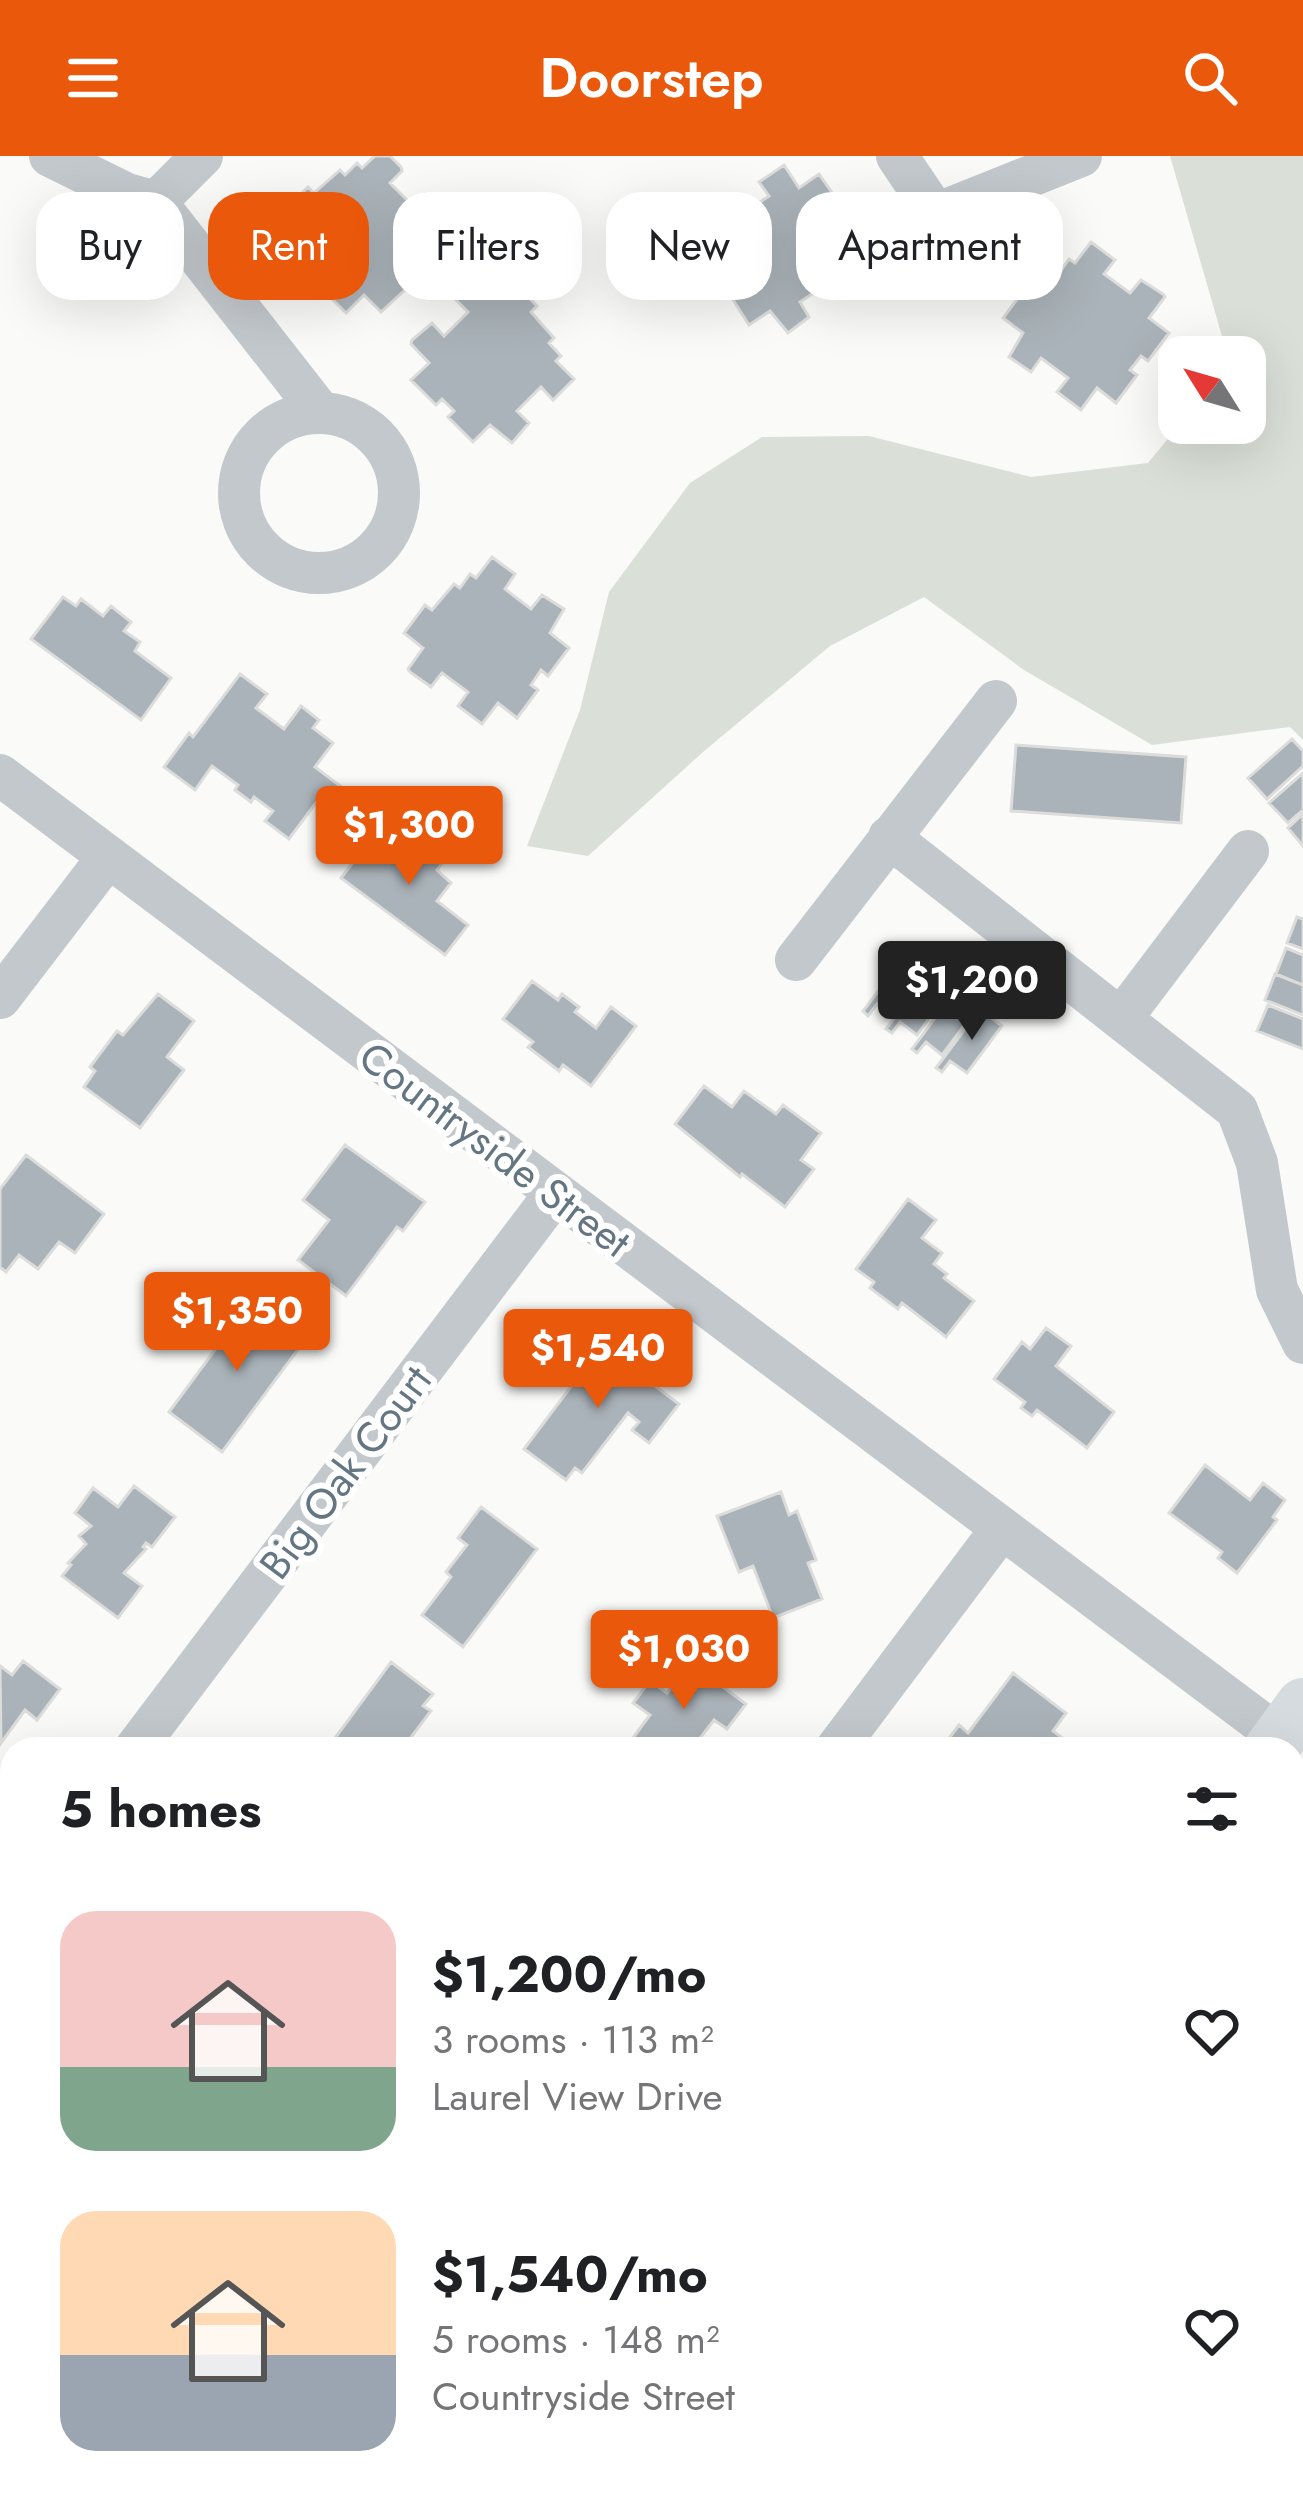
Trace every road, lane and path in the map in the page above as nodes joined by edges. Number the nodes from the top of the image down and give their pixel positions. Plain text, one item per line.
1 (50, 156) edge
2 (202, 156) edge
3 (897, 156) edge
4 (1081, 156) edge
5 (123, 192) edge
6 (166, 192) edge
7 (184, 238) edge
8 (320, 412) dead end
9 (996, 701) dead end
10 (0, 775) edge
11 (890, 837) junction
12 (1248, 851) dead end
13 (108, 857) junction
14 (796, 960) dead end
15 (0, 998) edge
16 (1121, 1019) junction
17 (554, 1195) junction
18 (1303, 1343) edge
19 (1002, 1528) junction
20 (1284, 1730) edge
21 (144, 1737) edge
22 (845, 1737) edge

1 - 5 street
2 - 6 street
3 - 4 street
7 - 8 street
9 - 11 street
10 - 13 street, Countryside Street
11 - 14 street
11 - 16 street
12 - 16 street
13 - 15 street
13 - 17 street, Countryside Street
16 - 18 street
17 - 19 street, Countryside Street
17 - 21 street, Big Oak Court
19 - 20 street, Countryside Street
19 - 22 street

